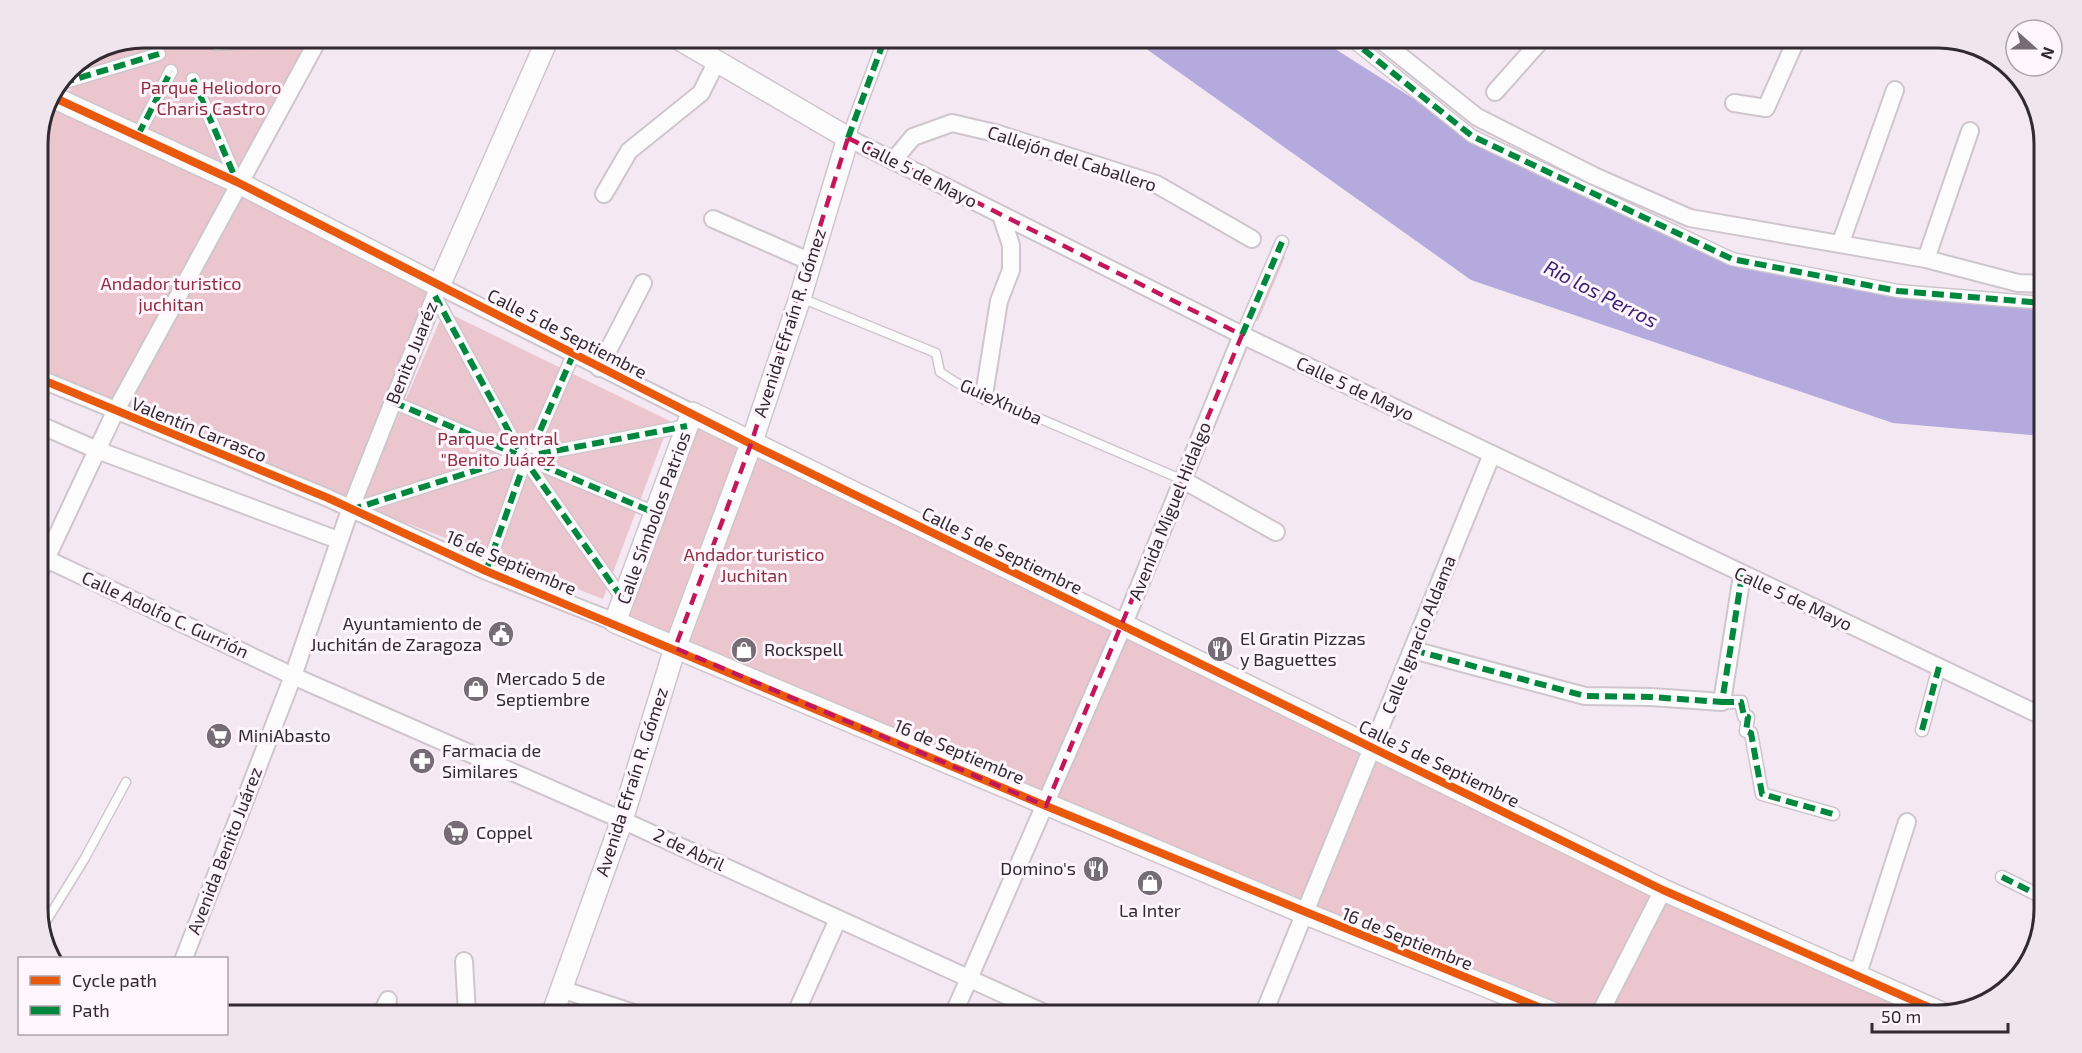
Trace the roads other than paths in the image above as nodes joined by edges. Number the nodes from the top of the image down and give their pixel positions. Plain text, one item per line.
1 (313, 48) edge
2 (544, 48) edge
3 (698, 48) edge
4 (881, 48) edge
5 (1362, 48) edge
6 (1391, 48) edge
7 (1534, 48) edge
8 (1793, 48) edge
9 (159, 54) dead end
10 (717, 61) junction
11 (171, 71) dead end
12 (193, 79) dead end
13 (73, 80) edge
14 (1895, 90) dead end
15 (1495, 92) dead end
16 (59, 100) edge
17 (1734, 103) dead end
18 (1970, 131) dead end
19 (138, 135) junction
20 (848, 138) junction
21 (893, 161) junction
22 (237, 182) junction
23 (604, 194) dead end
24 (1001, 215) junction
25 (713, 219) dead end
26 (1252, 239) dead end
27 (1282, 242) dead end
28 (1840, 242) junction
29 (1926, 259) junction
30 (811, 262) junction
31 (643, 283) dead end
32 (2034, 284) edge
33 (437, 291) junction
34 (800, 298) junction
35 (2034, 302) edge
36 (1242, 335) junction
37 (573, 355) junction
38 (599, 368) junction
39 (48, 382) edge
40 (984, 395) junction
41 (393, 402) junction
42 (114, 412) junction
43 (690, 419) junction
44 (48, 428) edge
45 (751, 444) junction
46 (97, 450) junction
47 (517, 454) junction
48 (1492, 454) junction
49 (533, 461) junction
50 (1183, 480) junction
51 (350, 510) junction
52 (655, 513) junction
53 (1276, 532) dead end
54 (338, 540) junction
55 (48, 545) edge
56 (48, 560) edge
57 (486, 571) junction
58 (1742, 575) junction
59 (624, 601) junction
60 (615, 622) junction
61 (1123, 626) junction
62 (675, 648) junction
63 (1413, 650) junction
64 (1940, 667) junction
65 (293, 676) junction
66 (1722, 702) junction
67 (2034, 712) edge
68 (1922, 730) dead end
69 (1374, 748) junction
70 (126, 782) dead end
71 (1046, 806) junction
72 (1833, 814) dead end
73 (622, 820) junction
74 (1907, 822) dead end
75 (2002, 877) dead end
76 (1663, 890) junction
77 (2034, 893) edge
78 (1304, 913) junction
79 (48, 917) edge
80 (838, 919) junction
81 (184, 957) edge
82 (464, 961) dead end
83 (1857, 977) junction
84 (969, 979) junction
85 (561, 989) junction
86 (466, 1005) edge
87 (556, 1005) edge
88 (608, 1005) edge
89 (800, 1005) edge
90 (958, 1005) edge
91 (1025, 1005) edge
92 (1267, 1005) edge
93 (1531, 1005) edge
94 (1605, 1005) edge
95 (1923, 1005) edge

1 - 22 street
2 - 33 street, Benito Juaréz
3 - 10 street, Calle 5 de Mayo
4 - 20 street, Avenida Efraín R. Gómez
5 - 35 street
6 - 28 street
7 - 15 street
8 - 17 street
9 - 13 street
10 - 20 street, Calle 5 de Mayo
10 - 23 street
11 - 19 street
12 - 22 street
14 - 28 street
16 - 19 street, Calle 5 de Septiembre
18 - 29 street
19 - 22 street, Calle 5 de Septiembre
20 - 21 street, Calle 5 de Mayo
20 - 30 street, Avenida Efraín R. Gómez
21 - 24 street, Calle 5 de Mayo
21 - 26 street, Callejón del Caballero
22 - 33 street, Calle 5 de Septiembre
22 - 42 street
24 - 36 street, Calle 5 de Mayo
24 - 40 street
25 - 30 street
27 - 36 street
28 - 29 street
29 - 32 street
30 - 34 street, Avenida Efraín R. Gómez
31 - 38 street
33 - 37 street, Calle 5 de Septiembre
33 - 41 street, Benito Juaréz
33 - 47 street
34 - 40 lane, GuieXhuba
34 - 45 street, Avenida Efraín R. Gómez
36 - 48 street, Calle 5 de Mayo
36 - 50 street, Avenida Miguel Hidalgo
37 - 38 street, Calle 5 de Septiembre
37 - 49 street
38 - 43 street, Calle 5 de Septiembre
39 - 42 street, Valentín Carrasco
40 - 50 lane, GuieXhuba
41 - 47 street
41 - 51 street, Benito Juaréz
42 - 46 street
42 - 51 street, Valentín Carrasco
43 - 45 street, Calle 5 de Septiembre
43 - 49 street
43 - 52 street, Calle Símbolos Patrios
44 - 46 street
45 - 61 street, Calle 5 de Septiembre
45 - 62 street, Avenida Efraín R. Gómez
46 - 54 street
46 - 55 street
47 - 49 street
47 - 49 street
47 - 51 street
48 - 58 street, Calle 5 de Mayo
48 - 63 street, Calle Ignacio Aldama
49 - 52 street
49 - 57 street
49 - 59 street
50 - 53 street
50 - 61 street, Avenida Miguel Hidalgo
51 - 54 street, Benito Juaréz
51 - 57 street, 16 de Septiembre
52 - 59 street, Calle Símbolos Patrios
54 - 65 street, Benito Juaréz
56 - 65 street, Calle Adolfo C. Gurrión
57 - 60 street, 16 de Septiembre
58 - 64 street, Calle 5 de Mayo
58 - 66 street
59 - 60 street, Calle Símbolos Patrios
60 - 62 street, 16 de Septiembre
61 - 69 street, Calle 5 de Septiembre
61 - 71 street, Avenida Miguel Hidalgo
62 - 71 street, 16 de Septiembre
62 - 73 street, Avenida Efraín R. Gómez
63 - 66 street
63 - 69 street, Calle Ignacio Aldama
64 - 67 street, Calle 5 de Mayo
64 - 68 street
65 - 73 street, 2 de Abril
65 - 81 street, Avenida Benito Juárez
66 - 72 street
69 - 76 street, Calle 5 de Septiembre
69 - 78 street, Calle Ignacio Aldama
70 - 79 lane
71 - 78 street, 16 de Septiembre
71 - 84 street, Avenida Miguel Hidalgo
73 - 80 street, 2 de Abril
73 - 85 street, Avenida Efraín R. Gómez
74 - 83 street
75 - 77 street
76 - 83 street, Calle 5 de Septiembre
76 - 94 street
78 - 92 street, Calle Ignacio Aldama
78 - 93 street, 16 de Septiembre
80 - 84 street, 2 de Abril
80 - 89 street
82 - 86 street
83 - 95 street, Calle 5 de Septiembre
84 - 90 street, Avenida Miguel Hidalgo
84 - 91 street, 2 de Abril
85 - 87 street, Avenida Efraín R. Gómez
85 - 88 street

